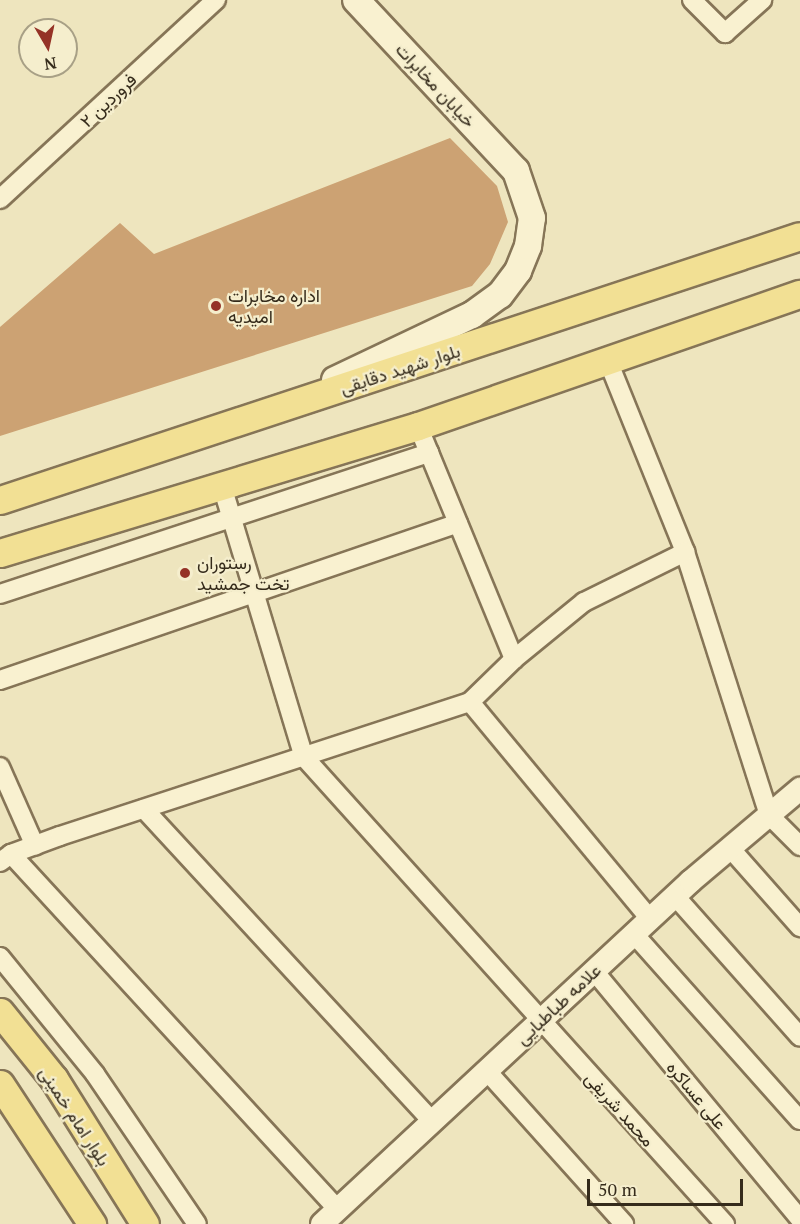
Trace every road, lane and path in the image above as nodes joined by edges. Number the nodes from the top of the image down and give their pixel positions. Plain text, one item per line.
1 (216, 0) edge
2 (356, 0) edge
3 (692, 0) edge
4 (762, 0) edge
5 (0, 199) edge
6 (800, 236) edge
7 (800, 294) edge
8 (608, 361) junction
9 (274, 411) junction
10 (418, 426) junction
11 (429, 453) junction
12 (222, 486) junction
13 (0, 500) edge
14 (233, 518) junction
15 (458, 523) junction
16 (685, 552) junction
17 (0, 553) edge
18 (255, 592) junction
19 (0, 594) edge
20 (514, 659) junction
21 (0, 680) edge
22 (470, 702) junction
23 (304, 757) junction
24 (0, 767) edge
25 (800, 789) edge
26 (144, 809) junction
27 (769, 815) junction
28 (35, 846) junction
29 (800, 846) edge
30 (730, 848) junction
31 (5, 858) edge
32 (675, 896) junction
33 (642, 926) junction
34 (800, 927) edge
35 (0, 957) edge
36 (594, 971) junction
37 (0, 1012) edge
38 (539, 1021) junction
39 (800, 1037) edge
40 (486, 1070) junction
41 (0, 1084) edge
42 (431, 1120) junction
43 (800, 1120) edge
44 (329, 1216) edge
45 (800, 1219) edge
46 (92, 1224) edge
47 (145, 1224) edge
48 (197, 1224) edge
49 (624, 1224) edge
50 (724, 1224) edge

1 - 5 street, فروردین ۲
2 - 9 main road, خیابان مخابرات
3 - 4 street
6 - 9 main road, بلوار شهید دقایقی
7 - 8 main road
8 - 10 main road
8 - 16 street
9 - 13 main road, بلوار شهید دقایقی
10 - 11 street
10 - 12 main road
11 - 14 street
11 - 15 street
12 - 14 street
12 - 17 main road
14 - 18 street
14 - 19 street
15 - 18 street
15 - 20 street
16 - 20 street
16 - 27 street
18 - 21 street
18 - 23 street
20 - 22 street
22 - 23 street
22 - 33 street
23 - 26 street
23 - 38 street, محمد شریفی
24 - 28 street
25 - 27 street, علامه طباطبایی
26 - 28 street
26 - 42 street
27 - 29 street
27 - 30 street, علامه طباطبایی
28 - 31 street
30 - 32 street, علامه طباطبایی
30 - 34 street
31 - 44 street
32 - 33 street, علامه طباطبایی
32 - 39 street
33 - 36 street, علامه طباطبایی
33 - 43 street
35 - 48 street
36 - 38 street, علامه طباطبایی
36 - 45 street, علی عساکره
37 - 47 main road, بلوار امام خمینی
38 - 40 street, علامه طباطبایی
38 - 50 street, محمد شریفی
40 - 42 street, علامه طباطبایی
40 - 49 street
41 - 46 main road
42 - 44 street, علامه طباطبایی

